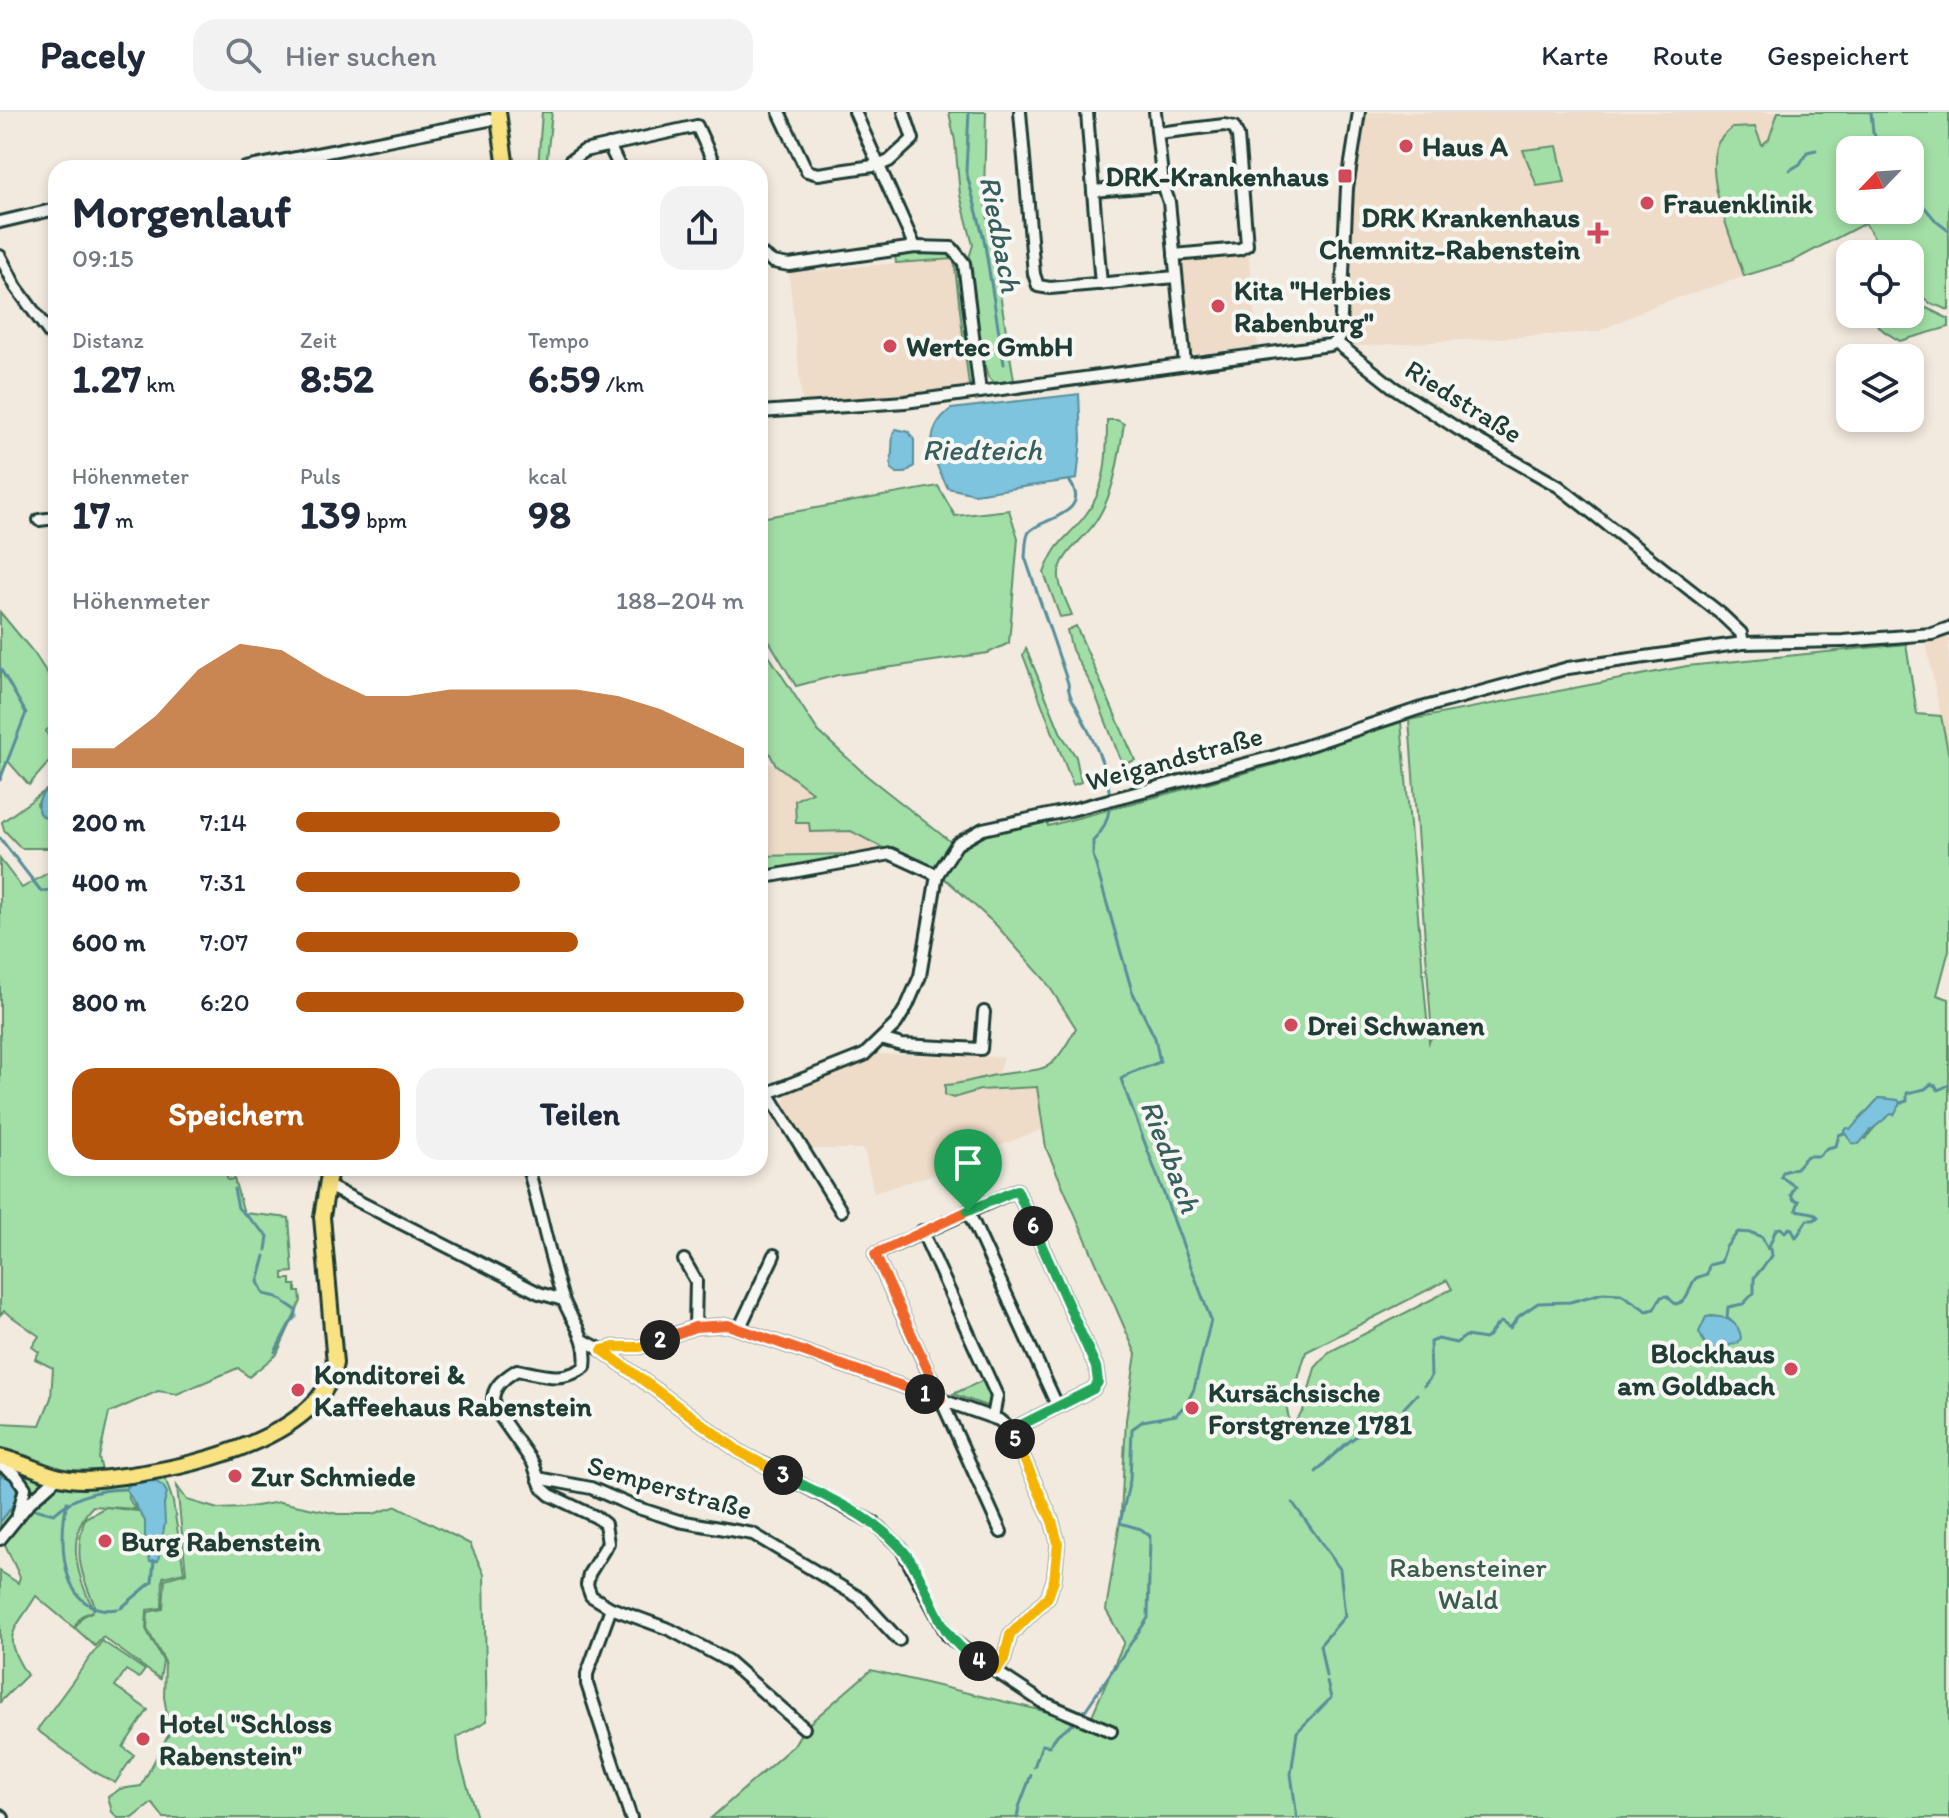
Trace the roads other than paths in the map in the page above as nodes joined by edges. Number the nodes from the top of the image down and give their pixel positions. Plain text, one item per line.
1 (779, 112) edge
2 (855, 112) edge
3 (904, 112) edge
4 (1020, 112) edge
5 (1087, 112) edge
6 (1155, 112) edge
7 (1359, 112) edge
8 (498, 115) edge
9 (1158, 133) junction
10 (609, 145) junction
11 (283, 160) edge
12 (505, 160) edge
13 (571, 160) edge
14 (616, 160) edge
15 (712, 160) edge
16 (880, 165) junction
17 (1163, 185) junction
18 (1093, 191) junction
19 (48, 211) edge
20 (0, 222) edge
21 (915, 247) junction
22 (1174, 255) junction
23 (0, 256) edge
24 (768, 260) edge
25 (1176, 277) junction
26 (1101, 284) junction
27 (48, 331) edge
28 (1336, 342) junction
29 (1185, 364) junction
30 (980, 392) junction
31 (768, 411) edge
32 (48, 519) edge
33 (39, 520) dead end
34 (1949, 628) edge
35 (1743, 643) junction
36 (937, 875) junction
37 (768, 877) edge
38 (984, 1012) dead end
39 (881, 1039) junction
40 (768, 1091) edge
41 (768, 1098) edge
42 (329, 1176) edge
43 (530, 1176) edge
44 (328, 1186) junction
45 (841, 1211) dead end
46 (968, 1211) junction
47 (922, 1231) junction
48 (774, 1255) dead end
49 (684, 1260) dead end
50 (563, 1300) junction
51 (695, 1327) junction
52 (740, 1327) junction
53 (583, 1340) junction
54 (602, 1350) junction
55 (941, 1399) junction
56 (1057, 1405) junction
57 (993, 1417) junction
58 (1011, 1430) junction
59 (0, 1457) edge
60 (0, 1464) edge
61 (59, 1476) junction
62 (538, 1478) junction
63 (17, 1516) junction
64 (1001, 1532) dead end
65 (0, 1539) edge
66 (611, 1608) junction
67 (899, 1640) dead end
68 (996, 1670) junction
69 (804, 1728) dead end
70 (1111, 1731) dead end
71 (631, 1818) edge

1 - 16 street
2 - 16 street
3 - 16 street
4 - 26 street
5 - 18 street
6 - 9 street
7 - 28 street
8 - 11 street
8 - 12 main road
9 - 17 street
9 - 22 street
10 - 13 street
10 - 14 street
10 - 15 street
16 - 21 street
17 - 18 street
17 - 22 street
18 - 26 street
19 - 20 street
21 - 24 street
21 - 30 street
22 - 25 street
23 - 27 street
25 - 26 street
25 - 29 street
28 - 29 street
28 - 35 street, Riedstraße
29 - 30 street
30 - 31 street
32 - 33 street
34 - 35 street
35 - 36 street, Weigandstraße
36 - 37 street
36 - 39 street, Weigandstraße
38 - 39 street
39 - 40 street, Weigandstraße
41 - 45 street
42 - 44 main road
43 - 50 street
44 - 50 street
44 - 61 main road
46 - 47 street
46 - 56 street
46 - 56 street
47 - 55 street
47 - 57 street
48 - 52 street
49 - 51 street
50 - 53 street
51 - 52 street
51 - 54 street
52 - 55 street
53 - 54 street
53 - 62 street
54 - 68 street
55 - 57 street
55 - 64 street
56 - 58 street
57 - 58 street
58 - 68 street
59 - 61 main road
60 - 63 street
61 - 63 street
62 - 66 street
62 - 67 street, Semperstraße
63 - 65 street
66 - 69 street
66 - 71 street
68 - 70 street

